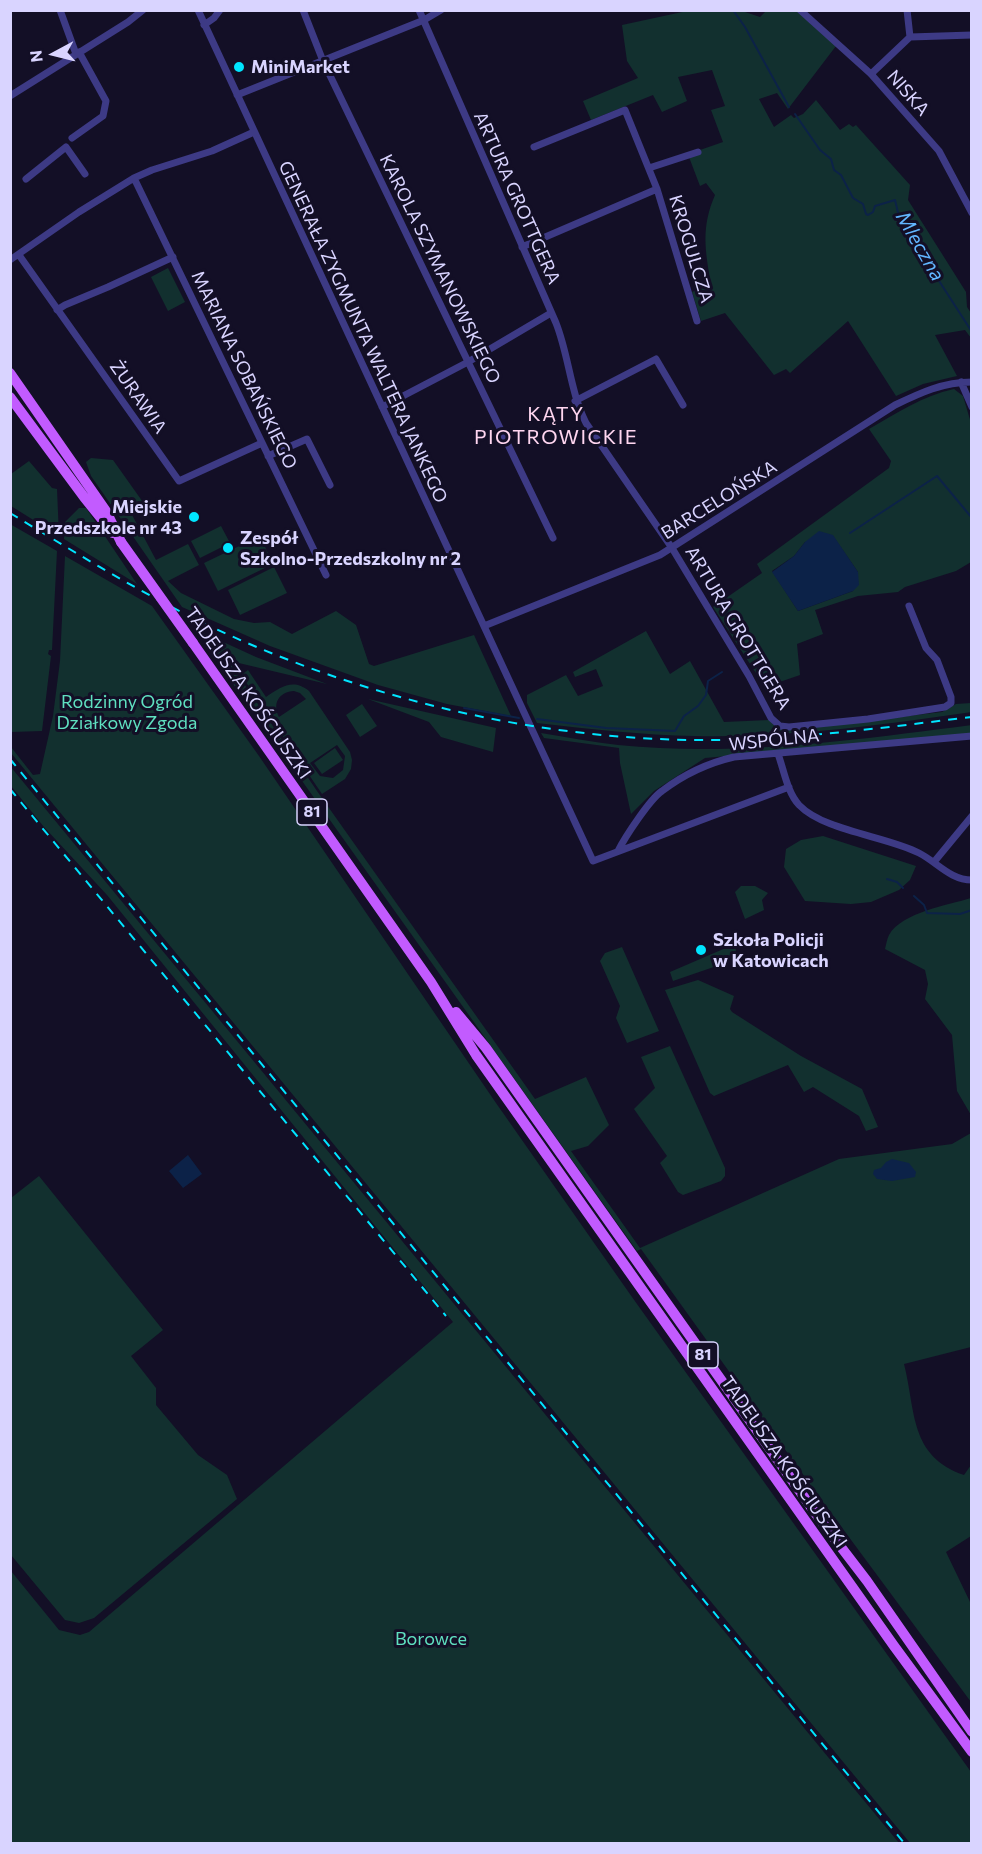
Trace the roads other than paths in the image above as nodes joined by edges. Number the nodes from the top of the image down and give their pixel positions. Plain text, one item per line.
1 (60, 10) edge
2 (143, 10) edge
3 (198, 10) edge
4 (220, 10) edge
5 (303, 10) edge
6 (419, 10) edge
7 (441, 10) edge
8 (800, 10) edge
9 (907, 10) edge
10 (424, 20) junction
11 (204, 25) junction
12 (972, 35) edge
13 (909, 37) junction
14 (78, 53) junction
15 (323, 61) junction
16 (871, 74) junction
17 (237, 95) junction
18 (10, 96) edge
19 (254, 132) junction
20 (72, 138) dead end
21 (534, 147) dead end
22 (698, 152) dead end
23 (649, 168) junction
24 (85, 174) dead end
25 (134, 178) junction
26 (26, 179) dead end
27 (657, 189) junction
28 (971, 209) edge
29 (522, 247) junction
30 (19, 255) junction
31 (173, 256) junction
32 (10, 260) edge
33 (57, 310) junction
34 (551, 313) junction
35 (697, 321) dead end
36 (468, 362) junction
37 (10, 373) edge
38 (960, 382) junction
39 (972, 382) edge
40 (10, 397) edge
41 (576, 401) junction
42 (682, 405) dead end
43 (382, 407) junction
44 (972, 407) edge
45 (262, 443) junction
46 (268, 456) junction
47 (330, 485) dead end
48 (553, 538) dead end
49 (121, 542) junction
50 (672, 548) junction
51 (326, 575) dead end
52 (909, 606) dead end
53 (484, 626) junction
54 (972, 736) edge
55 (778, 754) junction
56 (789, 787) junction
57 (972, 816) edge
58 (618, 851) junction
59 (934, 862) junction
60 (970, 880) edge
61 (431, 982) junction
62 (972, 1732) edge
63 (972, 1752) edge

1 - 14 street
2 - 14 street
3 - 11 street, GENERAŁA ZYGMUNTA WALTERA JANKEGO
4 - 11 street
5 - 15 street, KAROLA SZYMANOWSKIEGO
6 - 10 street, ARTURA GROTTGERA
7 - 10 street
8 - 16 street, NISKA
9 - 13 street
10 - 15 street
10 - 29 street, ARTURA GROTTGERA
11 - 17 street, GENERAŁA ZYGMUNTA WALTERA JANKEGO
12 - 13 street
13 - 16 street
14 - 18 street
14 - 20 street
15 - 17 street
15 - 36 street, KAROLA SZYMANOWSKIEGO
16 - 28 street, NISKA
17 - 19 street, GENERAŁA ZYGMUNTA WALTERA JANKEGO
19 - 25 street
19 - 43 street, GENERAŁA ZYGMUNTA WALTERA JANKEGO
21 - 23 street
22 - 23 street
23 - 27 street
24 - 26 street
25 - 30 street
25 - 31 street, MARIANA SOBAŃSKIEGO
27 - 29 street, KROGULCZA
27 - 35 street, KROGULCZA
29 - 34 street, ARTURA GROTTGERA
30 - 32 street
30 - 33 street, ŻURAWIA
31 - 33 street
31 - 45 street, MARIANA SOBAŃSKIEGO
33 - 45 street, ŻURAWIA
34 - 36 street
34 - 41 street, ARTURA GROTTGERA
36 - 43 street
36 - 48 street, KAROLA SZYMANOWSKIEGO
37 - 49 main road, TADEUSZA KOŚCIUSZKI / 81
38 - 39 street, BARCELOŃSKA
38 - 44 street
38 - 50 street, BARCELOŃSKA
40 - 49 main road, TADEUSZA KOŚCIUSZKI / 81
41 - 42 street
41 - 50 street, ARTURA GROTTGERA
43 - 53 street, GENERAŁA ZYGMUNTA WALTERA JANKEGO
45 - 46 street, MARIANA SOBAŃSKIEGO
46 - 47 street
46 - 51 street, MARIANA SOBAŃSKIEGO
49 - 61 main road, TADEUSZA KOŚCIUSZKI / 81, bridge
50 - 52 street, ARTURA GROTTGERA
50 - 53 street, BARCELOŃSKA
53 - 58 street, GENERAŁA ZYGMUNTA WALTERA JANKEGO
54 - 55 street, WSPÓLNA
55 - 56 street
55 - 58 street, WSPÓLNA
56 - 58 street
56 - 59 street
57 - 59 street
59 - 60 street
61 - 62 main road, TADEUSZA KOŚCIUSZKI / 81
61 - 63 main road, TADEUSZA KOŚCIUSZKI / 81

